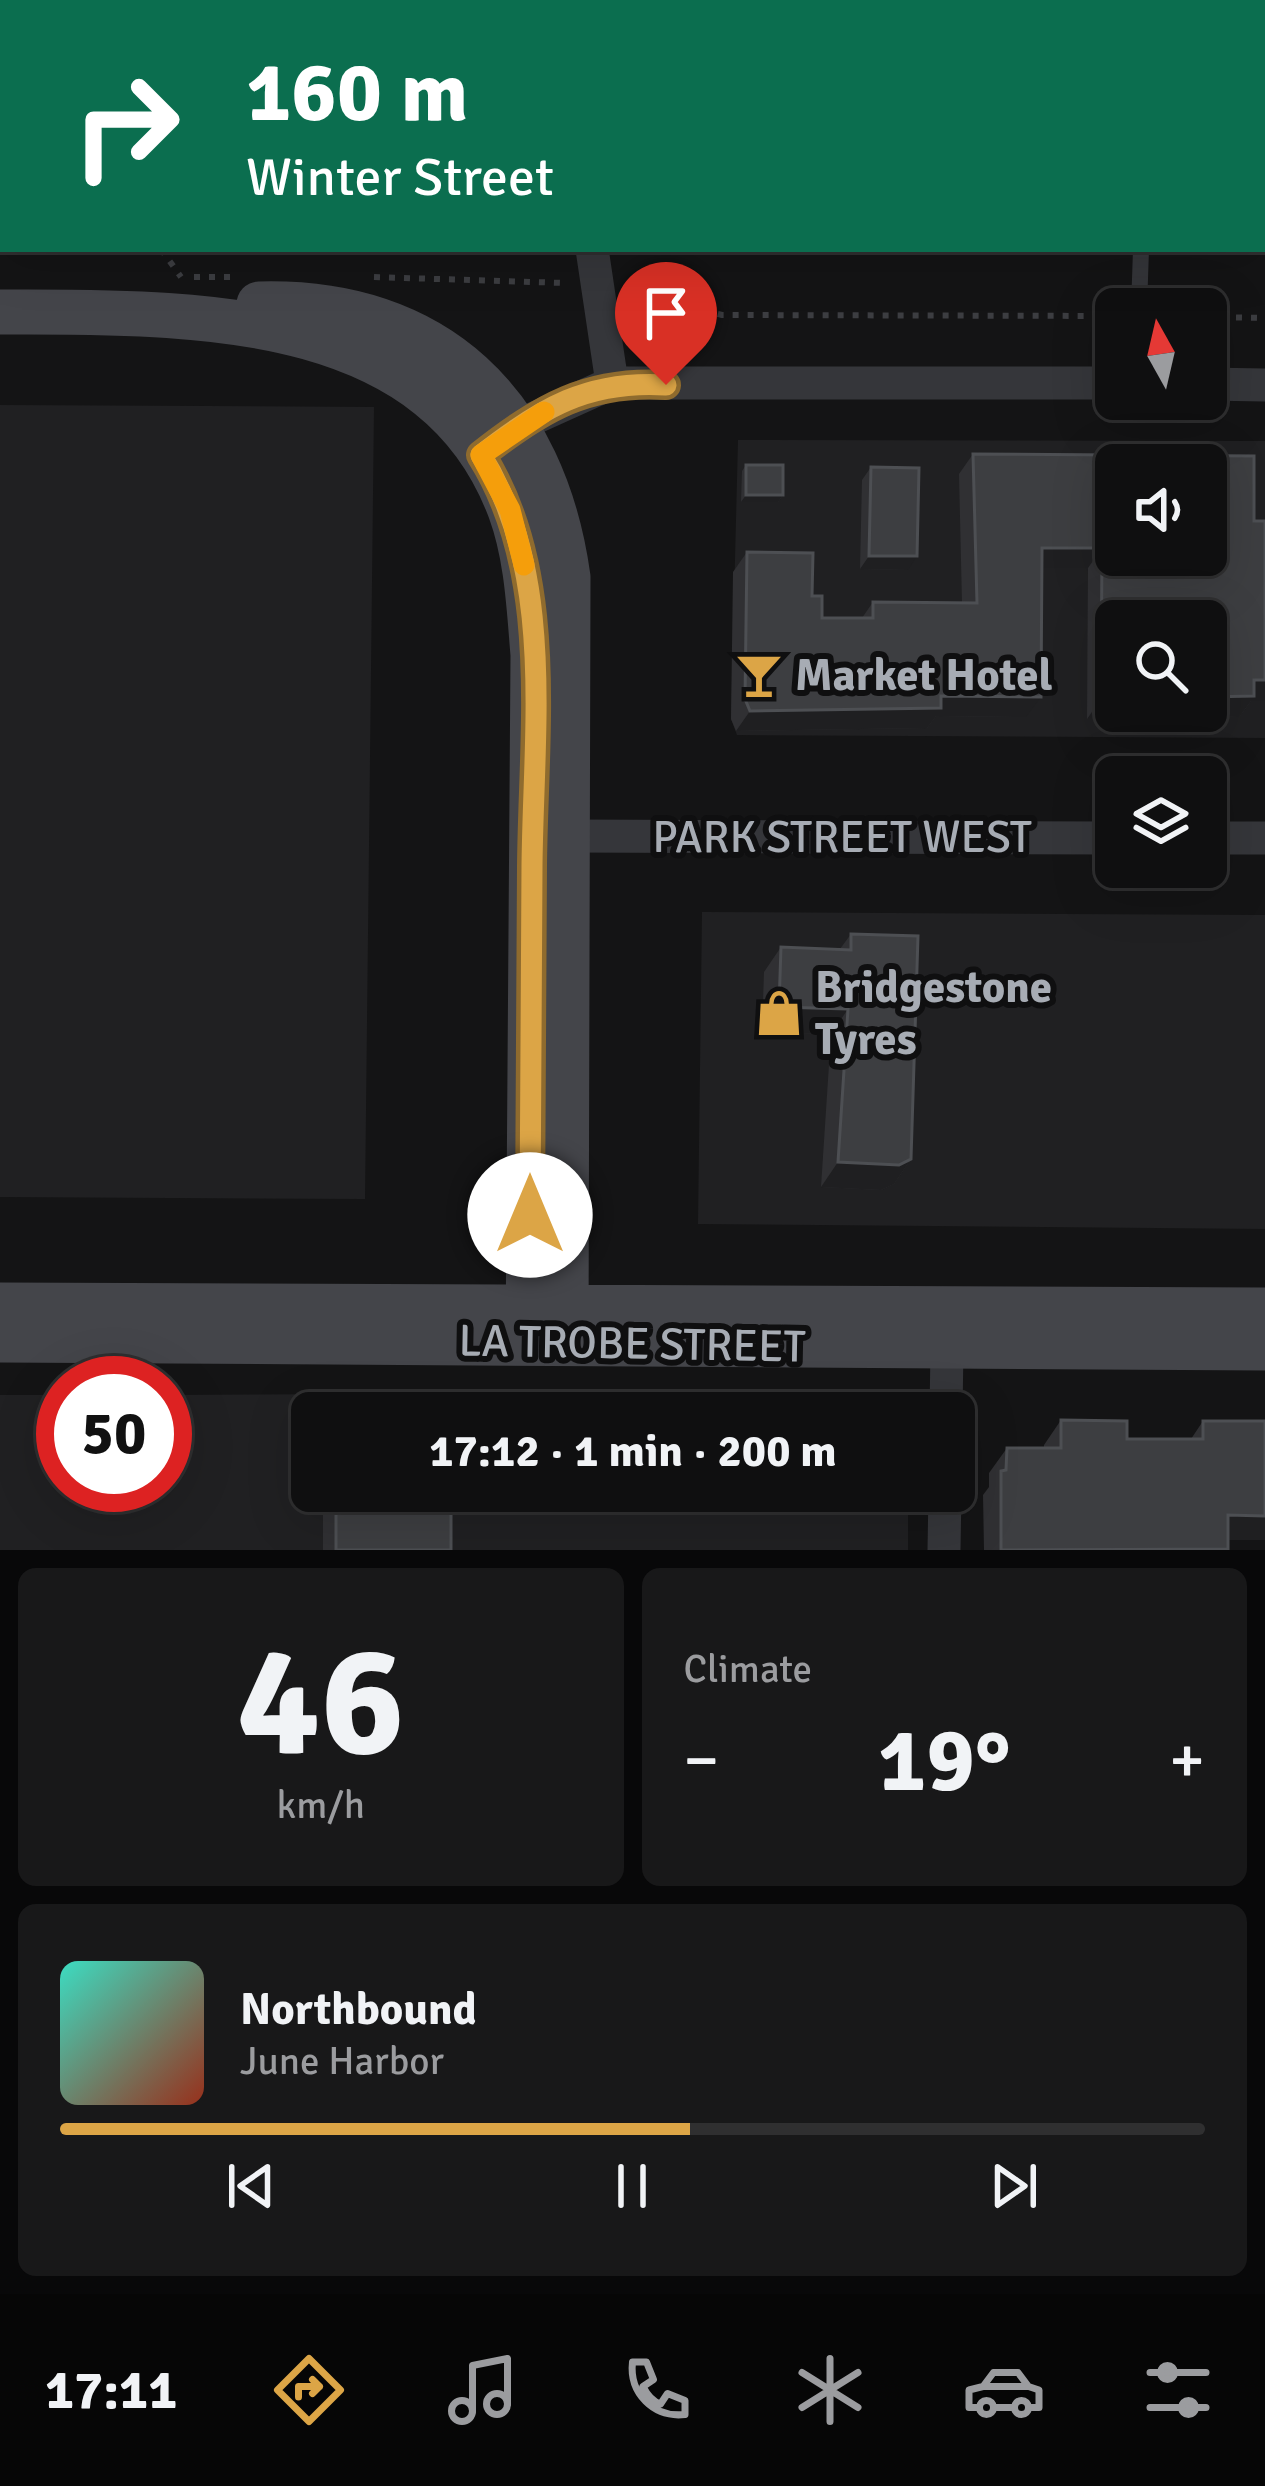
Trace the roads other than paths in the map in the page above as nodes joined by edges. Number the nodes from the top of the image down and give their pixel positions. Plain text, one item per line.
1 (592, 252) edge
2 (1141, 252) edge
3 (1140, 288) edge
4 (0, 312) edge
5 (86, 312) junction
6 (612, 383) junction
7 (1095, 383) edge
8 (1227, 384) edge
9 (1265, 385) edge
10 (519, 425) junction
11 (481, 455) junction
12 (550, 837) junction
13 (1095, 838) edge
14 (1227, 838) edge
15 (1265, 838) edge
16 (0, 1305) edge
17 (1265, 1310) edge
18 (548, 1326) junction
19 (947, 1328) junction
20 (0, 1340) edge
21 (1265, 1348) edge
22 (946, 1392) edge
23 (945, 1512) edge
24 (944, 1550) edge

1 - 6 street
2 - 3 lane
4 - 5 main road
5 - 10 main road
5 - 11 main road
6 - 7 street
6 - 10 street
8 - 9 street
10 - 11 main road
10 - 12 main road
11 - 12 main road
12 - 13 street, PARK STREET WEST
12 - 18 main road
14 - 15 street
16 - 18 main road, LA TROBE STREET
17 - 19 main road, LA TROBE STREET
18 - 19 main road, LA TROBE STREET
18 - 20 main road, LA TROBE STREET
19 - 21 main road, LA TROBE STREET
19 - 22 street
23 - 24 street

